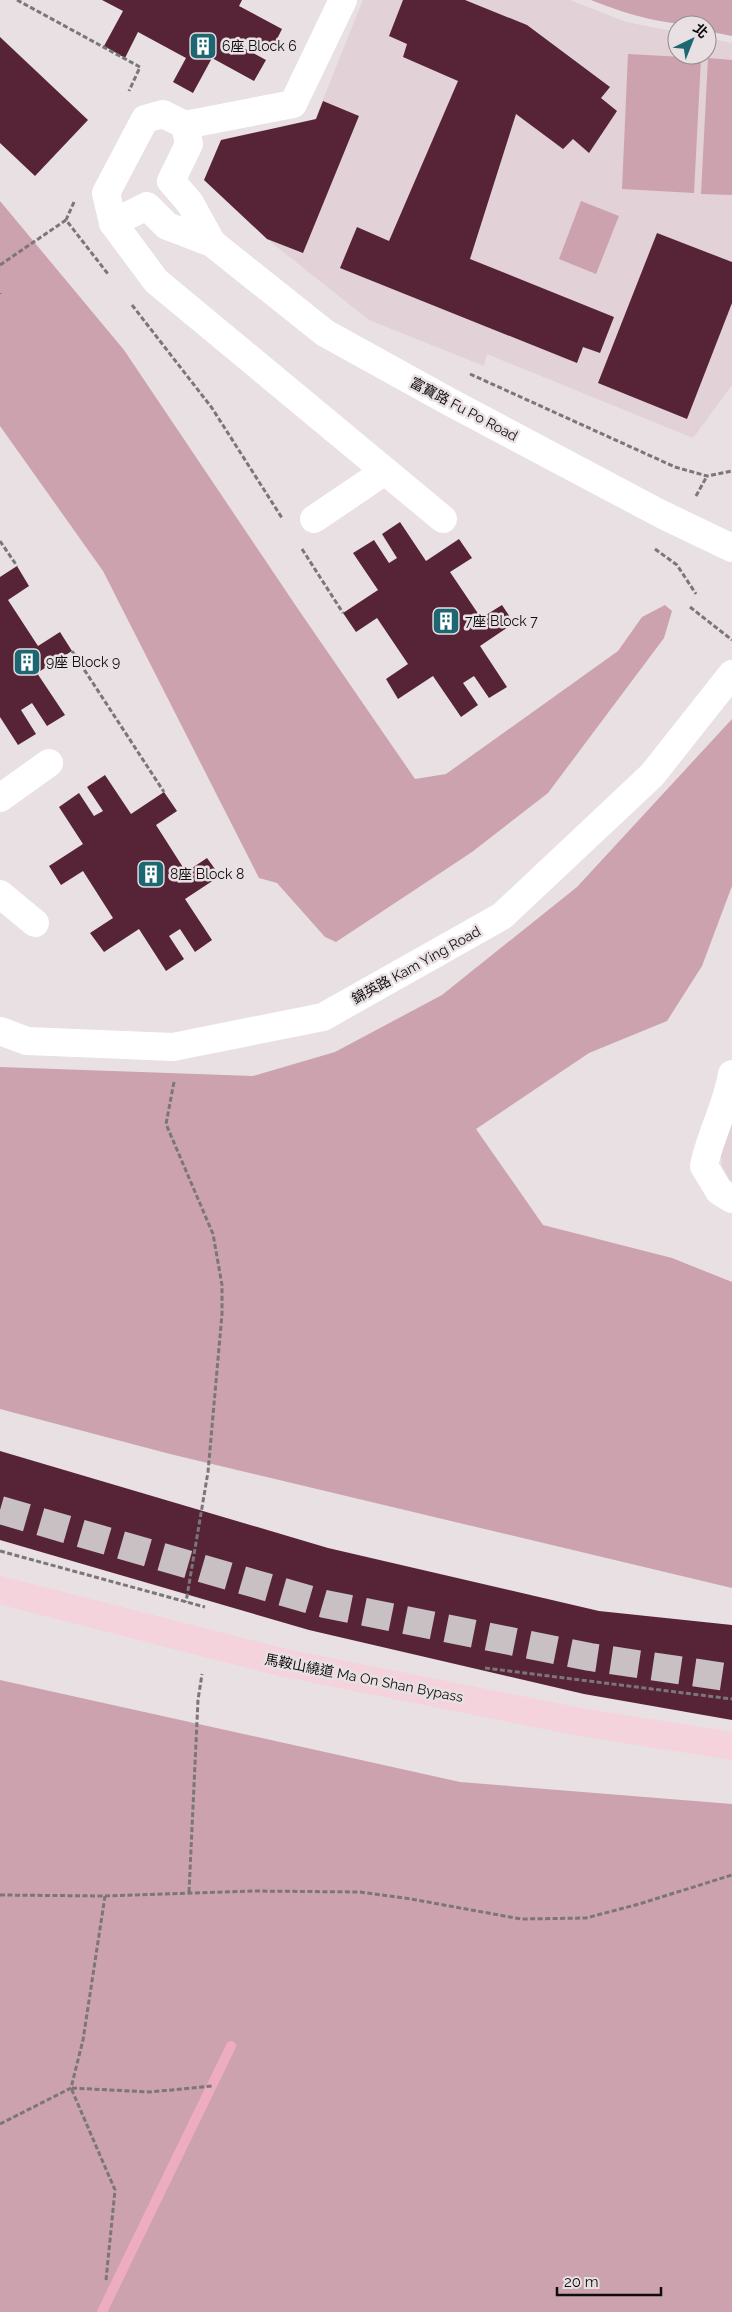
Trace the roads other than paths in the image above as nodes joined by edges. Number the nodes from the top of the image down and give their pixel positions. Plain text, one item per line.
1 (343, 0) edge
2 (185, 125) junction
3 (171, 181) junction
4 (147, 206) junction
5 (113, 223) junction
6 (212, 243) junction
7 (385, 471) junction
8 (314, 519) dead end
9 (443, 519) dead end
10 (732, 548) edge
11 (732, 674) edge
12 (49, 764) dead end
13 (0, 798) edge
14 (0, 894) edge
15 (35, 922) dead end
16 (0, 1031) edge
17 (732, 1074) edge
18 (732, 1199) edge
19 (0, 1590) edge
20 (732, 1746) edge

1 - 2 street
2 - 3 street
2 - 5 street
3 - 4 street
3 - 6 street, 富寶路 Fu Po Road
4 - 5 street
4 - 6 street, 富寶路 Fu Po Road
5 - 7 street
6 - 10 street, 富寶路 Fu Po Road
7 - 8 street
7 - 9 street
11 - 16 street, 錦英路 Kam Ying Road
12 - 13 street
14 - 15 street
17 - 18 street
19 - 20 main road, 馬鞍山繞道 Ma On Shan Bypass

